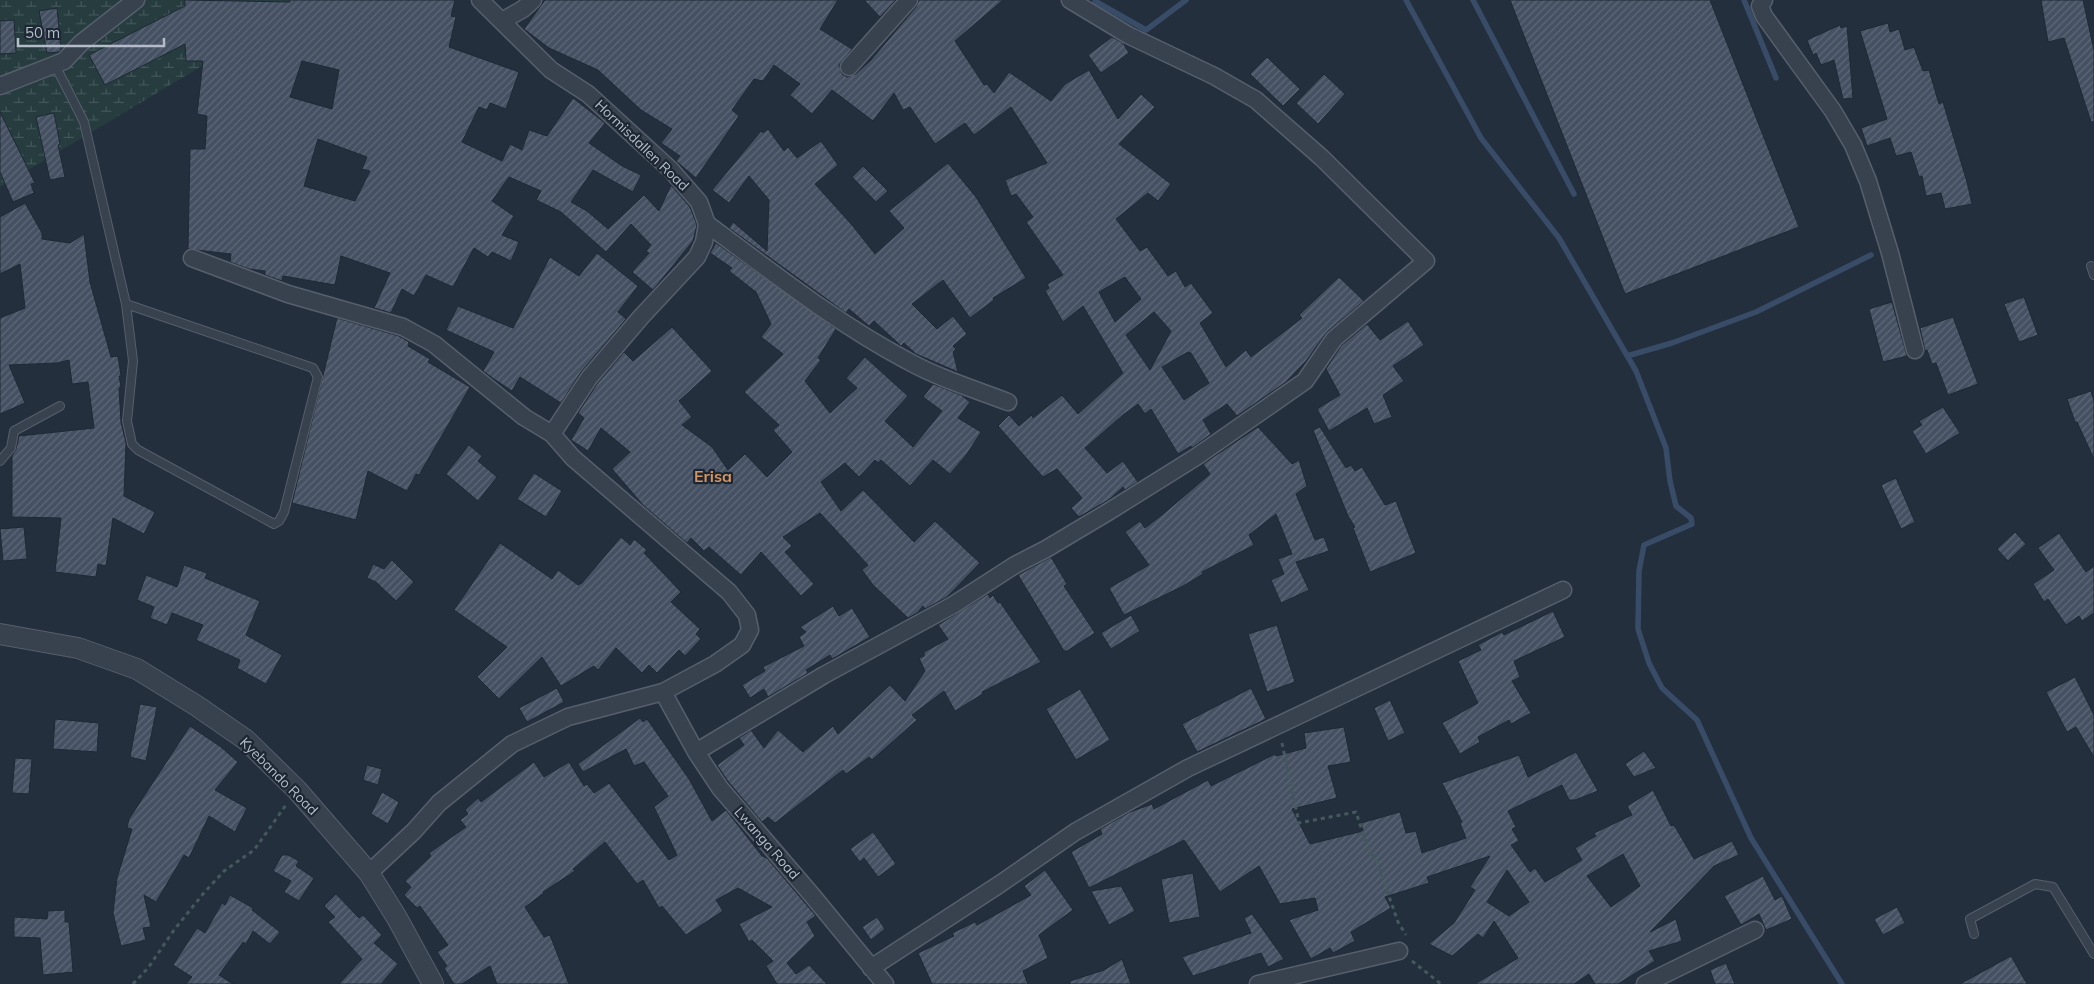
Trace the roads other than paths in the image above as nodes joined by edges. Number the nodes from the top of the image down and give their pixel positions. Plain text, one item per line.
1 (136, 0) edge
2 (480, 0) edge
3 (533, 0) edge
4 (909, 0) edge
5 (1070, 0) edge
6 (1764, 0) edge
7 (502, 21) junction
8 (55, 65) junction
9 (849, 67) dead end
10 (0, 86) edge
11 (708, 224) junction
12 (192, 258) dead end
13 (2091, 266) dead end
14 (2094, 276) edge
15 (126, 304) junction
16 (1915, 350) dead end
17 (1008, 402) dead end
18 (60, 406) dead end
19 (552, 434) junction
20 (0, 461) edge
21 (1563, 590) dead end
22 (0, 634) edge
23 (663, 692) junction
24 (696, 752) junction
25 (369, 873) junction
26 (1755, 930) dead end
27 (1974, 934) dead end
28 (1405, 946) road end
29 (2094, 954) edge
30 (871, 968) junction
31 (433, 984) edge
32 (885, 984) edge
33 (1258, 984) edge
34 (1645, 984) edge

1 - 8 street
2 - 7 street, Hormisdallen Road
3 - 7 street
4 - 9 street
5 - 24 street
6 - 16 street
7 - 11 street, Hormisdallen Road
8 - 10 street
8 - 15 lane
11 - 17 street
11 - 19 street
12 - 19 street
13 - 14 lane
15 - 15 lane
18 - 20 lane
19 - 23 street
21 - 30 street
22 - 25 street, Kyebando Road
23 - 24 street, Lwanga Road
23 - 25 street
24 - 30 street, Lwanga Road
25 - 31 street, Kyebando Road
26 - 34 street
27 - 29 lane
28 - 33 street
30 - 32 street, Lwanga Road

